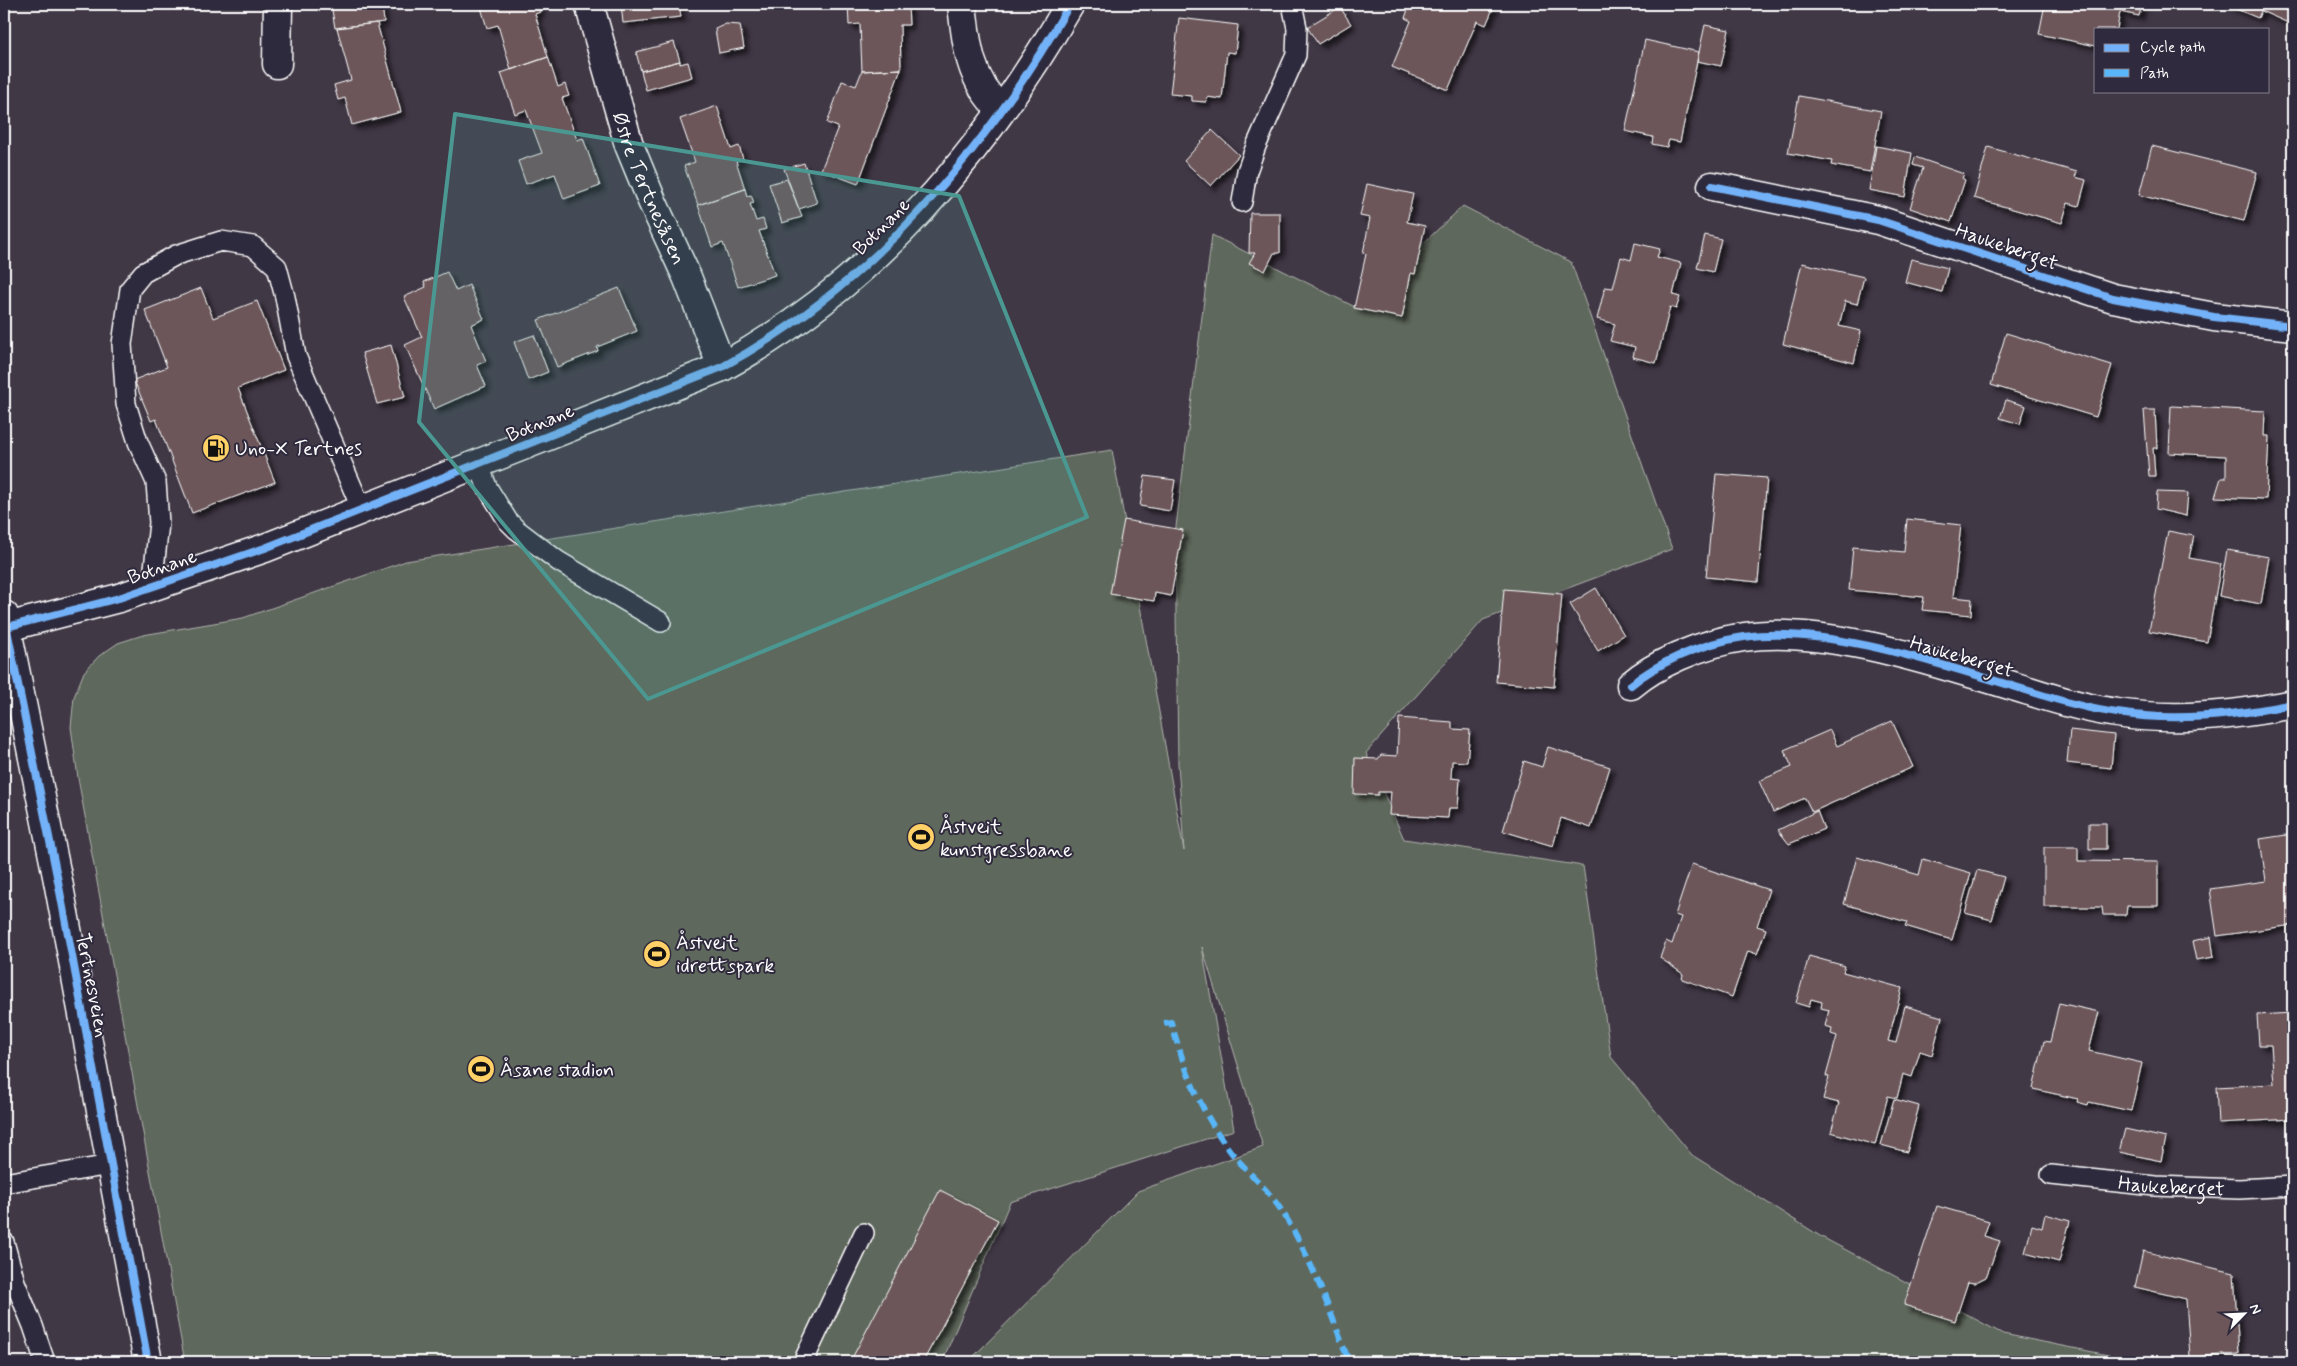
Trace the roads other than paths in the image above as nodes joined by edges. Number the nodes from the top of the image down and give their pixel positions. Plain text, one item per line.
1 (278, 4) edge
2 (589, 4) edge
3 (962, 4) edge
4 (1070, 4) edge
5 (1292, 4) edge
6 (276, 64) dead end
7 (1001, 110) junction
8 (1712, 186) dead end
9 (1242, 202) dead end
10 (2293, 326) edge
11 (722, 367) junction
12 (479, 464) junction
13 (362, 510) junction
14 (152, 587) junction
15 (5, 620) edge
16 (661, 622) dead end
17 (1631, 685) dead end
18 (2293, 704) edge
19 (110, 1165) junction
20 (2051, 1175) dead end
21 (4, 1184) edge
22 (2293, 1186) edge
23 (864, 1233) dead end
24 (4, 1242) edge
25 (44, 1362) edge
26 (148, 1362) edge
27 (803, 1362) edge

1 - 6 street
2 - 11 street, Østre Tertnesåsen
3 - 7 street
4 - 7 street, Botnane
5 - 9 lane
7 - 11 street, Botnane
8 - 10 street, Haukeberget
11 - 12 street, Botnane
12 - 13 street, Botnane
12 - 16 lane
13 - 14 street, Botnane
13 - 14 lane
14 - 15 street, Botnane
15 - 19 street, Tertnesveien
17 - 18 street, Haukeberget
19 - 21 lane
19 - 26 street, Tertnesveien
20 - 22 lane, Haukeberget
23 - 27 lane
24 - 25 lane

